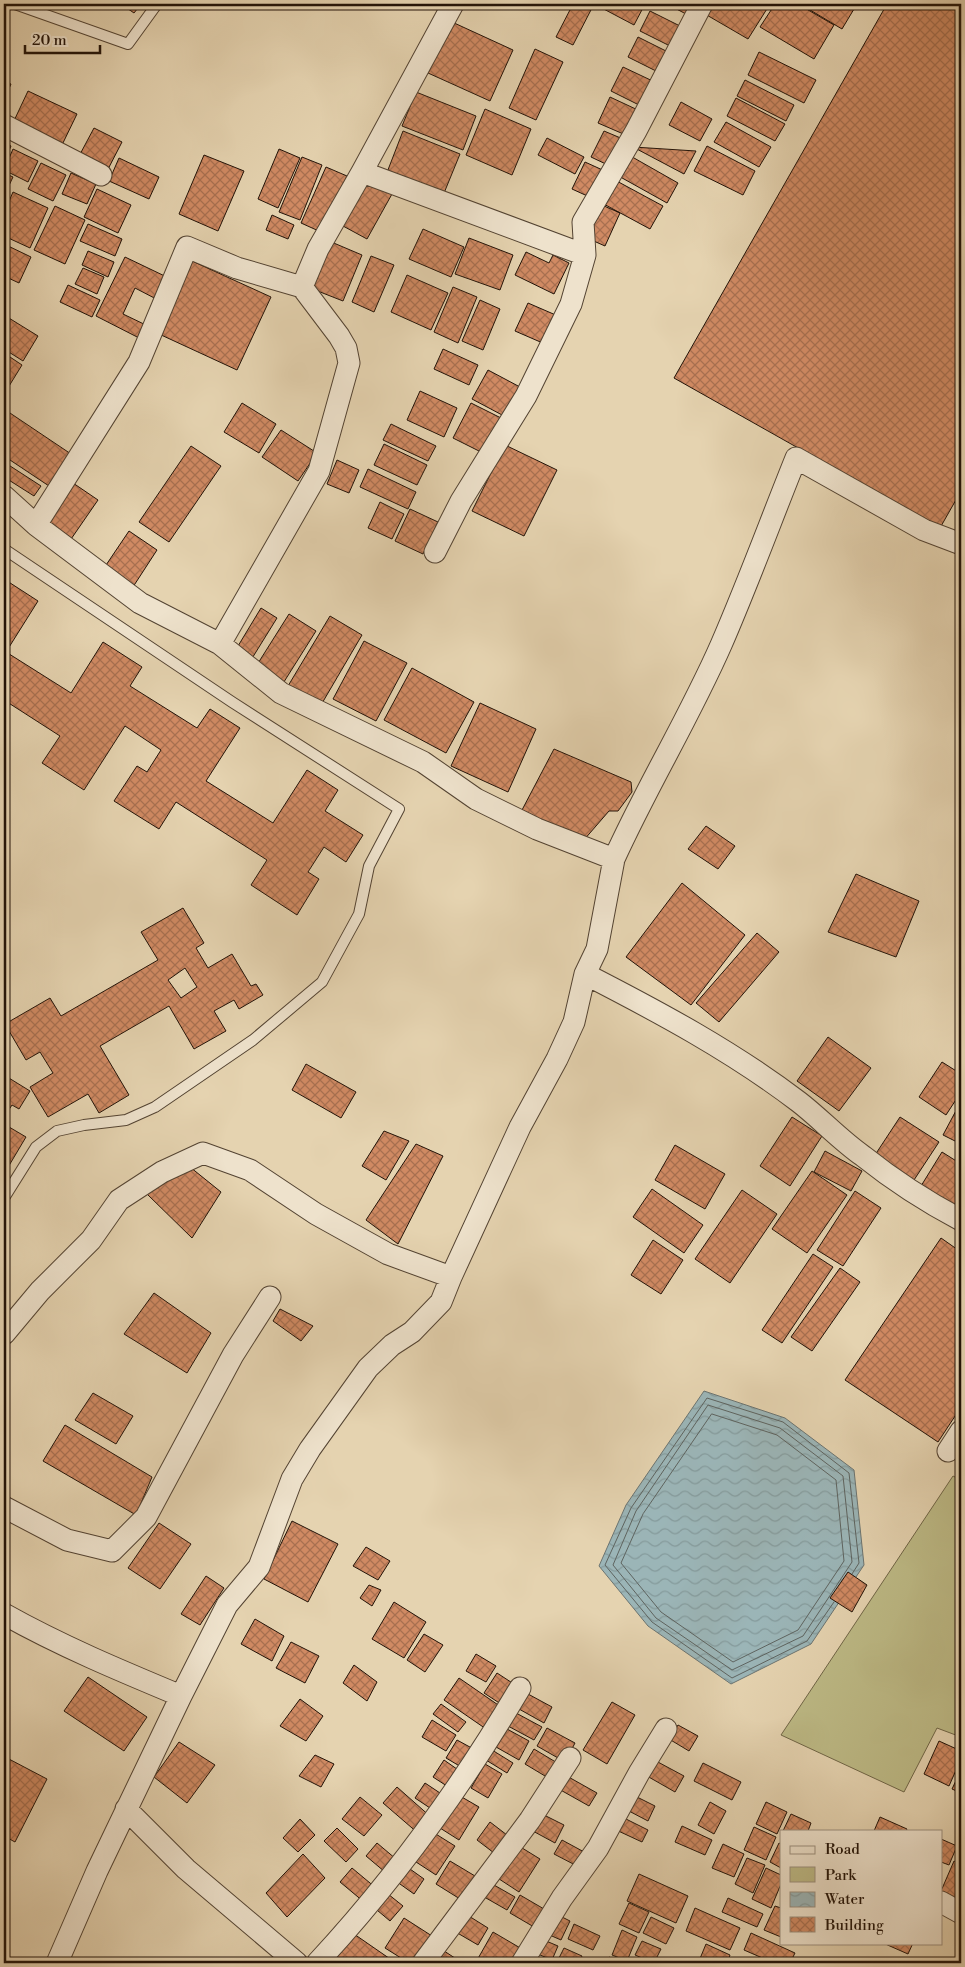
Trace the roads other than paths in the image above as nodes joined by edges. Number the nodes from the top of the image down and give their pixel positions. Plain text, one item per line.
1 (15, 4) edge
2 (157, 4) edge
3 (453, 4) edge
4 (702, 4) edge
5 (4, 125) edge
6 (362, 172) junction
7 (101, 175) dead end
8 (585, 255) junction
9 (302, 287) junction
10 (4, 496) edge
11 (36, 525) junction
12 (961, 544) edge
13 (4, 549) edge
14 (435, 552) dead end
15 (220, 644) junction
16 (614, 859) junction
17 (585, 974) junction
18 (4, 1198) edge
19 (961, 1220) edge
20 (451, 1277) junction
21 (270, 1297) dead end
22 (4, 1334) edge
23 (961, 1431) edge
24 (948, 1451) dead end
25 (4, 1507) edge
26 (4, 1614) edge
27 (520, 1688) dead end
28 (181, 1696) junction
29 (666, 1729) dead end
30 (570, 1758) dead end
31 (126, 1809) junction
32 (942, 1903) edge
33 (961, 1913) edge
34 (57, 1963) edge
35 (297, 1963) edge
36 (317, 1963) edge
37 (423, 1963) edge
38 (522, 1963) edge

1 - 2 lane
3 - 6 street
4 - 8 street
5 - 7 street
6 - 8 street
6 - 9 street
8 - 14 street
9 - 11 street
9 - 15 street
10 - 11 street
11 - 15 street
12 - 16 street
13 - 18 lane
15 - 16 street
16 - 17 street
17 - 19 street
17 - 20 street
20 - 22 street
20 - 28 street
21 - 25 street
23 - 24 street
26 - 28 street
27 - 36 street
28 - 31 street
29 - 38 street
30 - 37 street
31 - 34 street
31 - 35 street
32 - 33 street

